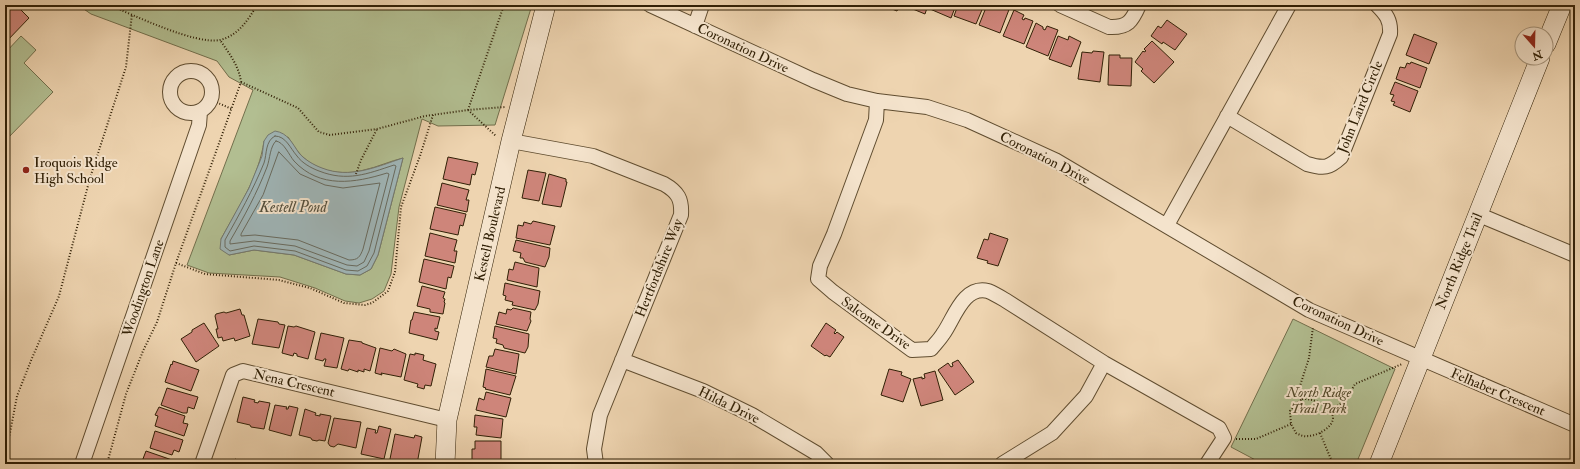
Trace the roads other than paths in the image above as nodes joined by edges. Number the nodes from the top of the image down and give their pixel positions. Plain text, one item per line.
1 (546, 5) edge
2 (650, 5) edge
3 (702, 5) edge
4 (1060, 5) edge
5 (1139, 5) edge
6 (1289, 5) edge
7 (1377, 5) edge
8 (1562, 5) edge
9 (695, 26) junction
10 (1553, 26) edge
11 (1537, 66) edge
12 (876, 101) junction
13 (200, 112) junction
14 (1227, 116) junction
15 (505, 140) junction
16 (1477, 214) junction
17 (1167, 226) junction
18 (1575, 255) edge
19 (1420, 358) junction
20 (622, 360) junction
21 (1104, 363) junction
22 (447, 420) junction
23 (1575, 425) edge
24 (82, 464) edge
25 (202, 464) edge
26 (445, 464) edge
27 (596, 464) edge
28 (827, 464) edge
29 (1002, 464) edge
30 (1207, 464) edge
31 (1379, 464) edge

1 - 15 street, Kestell Boulevard
2 - 9 street, Coronation Drive
3 - 9 street
4 - 5 street
6 - 14 street
7 - 14 street, John Laird Circle
8 - 10 street
9 - 12 street, Coronation Drive
11 - 16 street, North Ridge Trail
12 - 17 street, Coronation Drive
12 - 21 street, Salcome Drive
13 - 13 street
13 - 24 street, Woodington Lane
14 - 17 street
15 - 20 street, Hertfordshire Way
15 - 22 street, Kestell Boulevard
16 - 18 street
16 - 19 street, North Ridge Trail
17 - 19 street, Coronation Drive
19 - 23 street, Felhaber Crescent
19 - 31 street, North Ridge Trail
20 - 27 street, Hertfordshire Way
20 - 28 street, Hilda Drive
21 - 29 street
21 - 30 street, Salcome Drive
22 - 25 street, Nena Crescent
22 - 26 street, Kestell Boulevard

